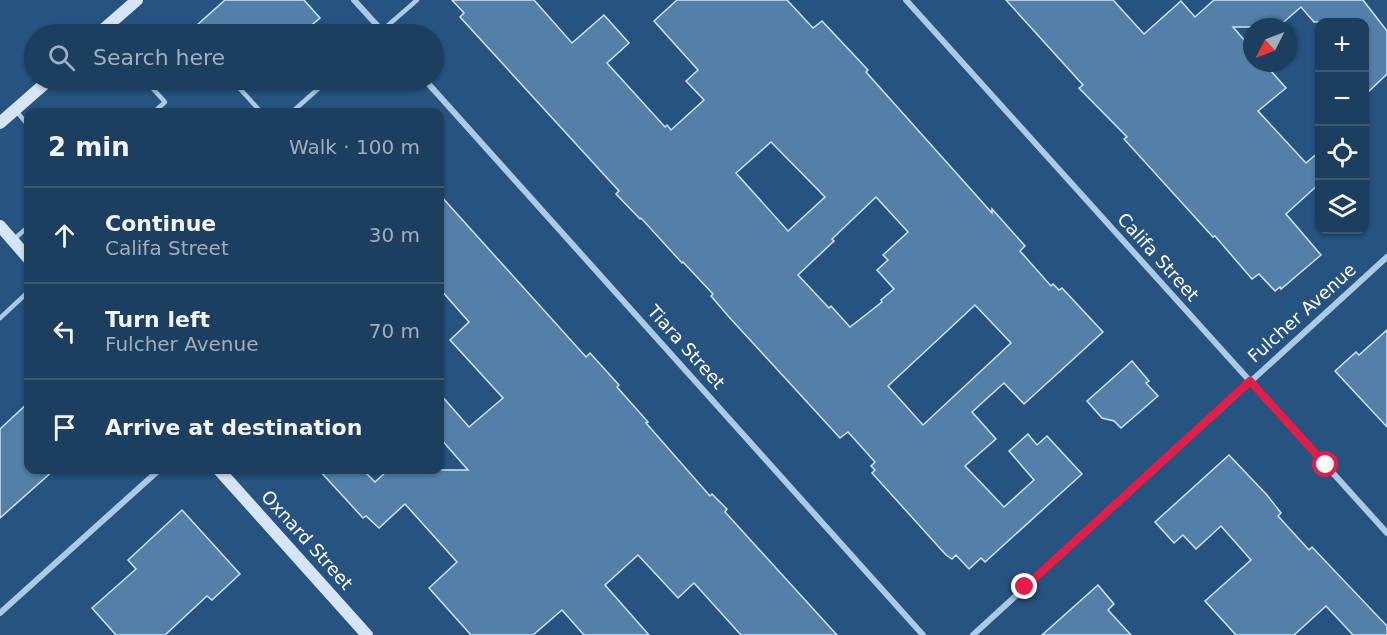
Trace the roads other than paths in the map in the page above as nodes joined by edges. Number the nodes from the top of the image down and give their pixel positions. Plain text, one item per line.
1 (137, 0) edge
2 (354, 0) edge
3 (417, 0) edge
4 (906, 0) edge
5 (112, 24) edge
6 (374, 24) edge
7 (392, 24) edge
8 (37, 90) edge
9 (154, 90) edge
10 (241, 90) edge
11 (317, 90) edge
12 (434, 90) edge
13 (158, 108) edge
14 (257, 108) edge
15 (296, 108) edge
16 (15, 110) junction
17 (24, 120) edge
18 (0, 123) edge
19 (0, 226) edge
20 (24, 230) edge
21 (13, 240) junction
22 (24, 253) edge
23 (1387, 257) edge
24 (24, 296) edge
25 (0, 318) edge
26 (1250, 381) junction
27 (155, 474) edge
28 (223, 474) edge
29 (1387, 533) edge
30 (0, 613) edge
31 (367, 635) edge
32 (923, 635) edge
33 (973, 635) edge

1 - 5 main road
2 - 6 street
3 - 7 lane
4 - 26 street, Califa Street
8 - 16 main road
9 - 13 lane
10 - 14 lane
11 - 15 lane
12 - 32 street, Tiara Street
16 - 17 lane
16 - 18 main road
19 - 21 main road
20 - 21 lane
21 - 22 main road
23 - 26 street, Fulcher Avenue
24 - 25 lane
26 - 29 street, Califa Street
26 - 33 street, Fulcher Avenue
27 - 30 street
28 - 31 main road, Oxnard Street

